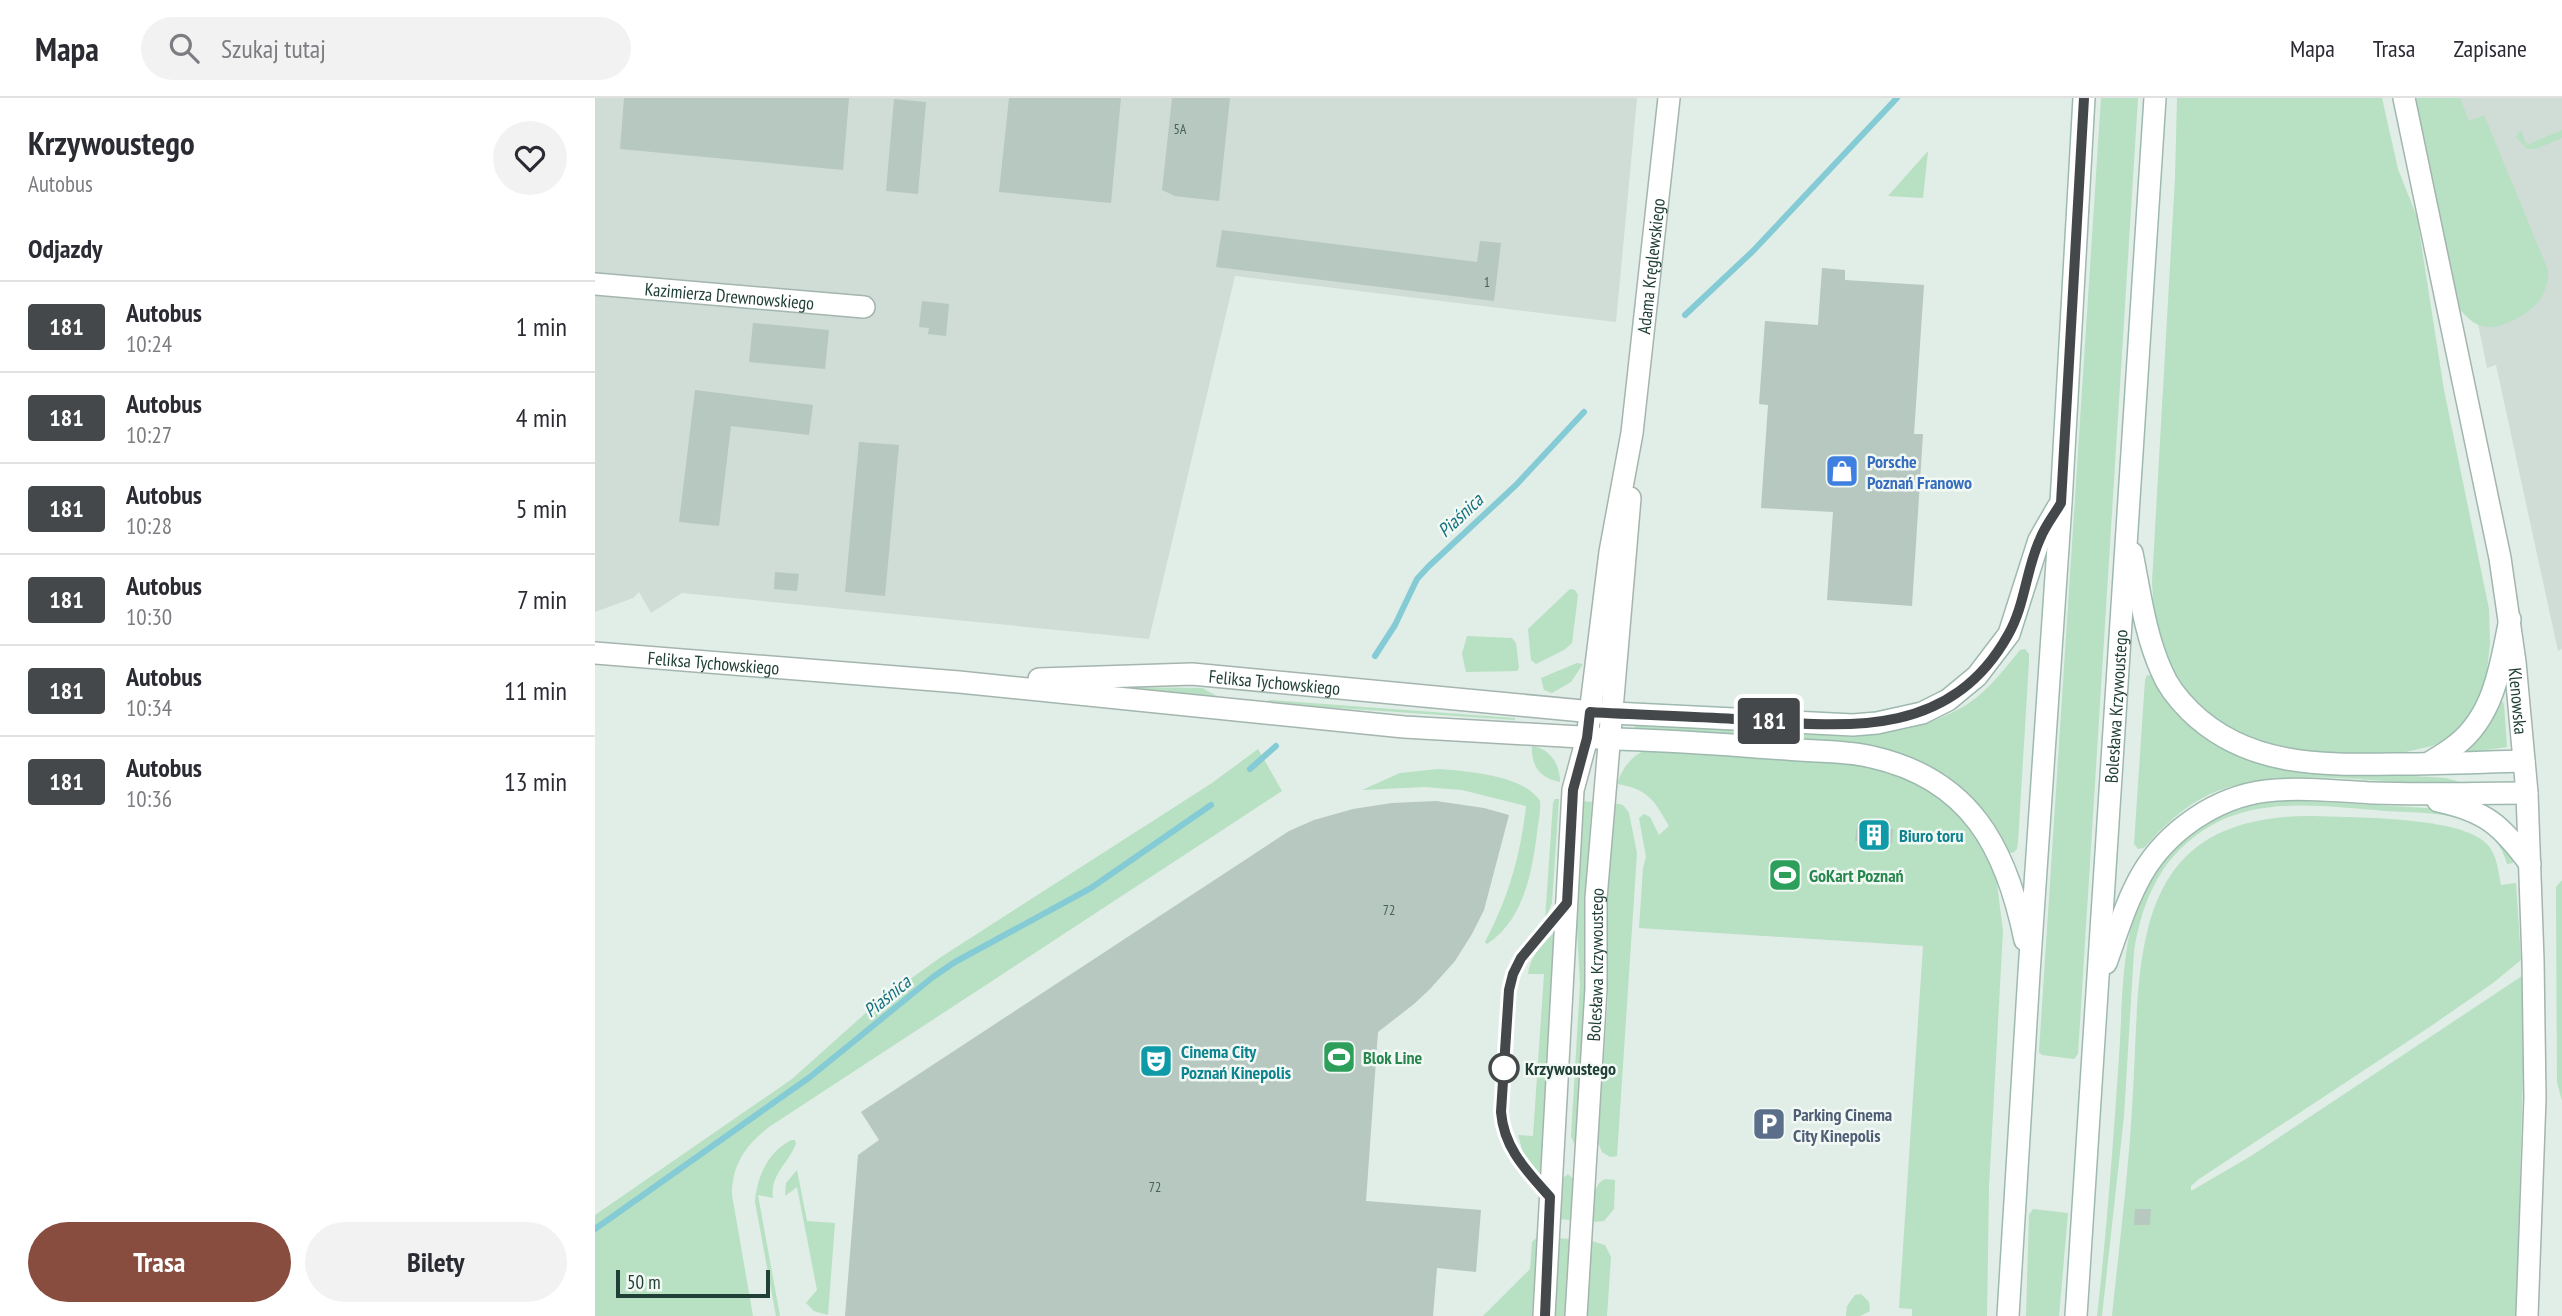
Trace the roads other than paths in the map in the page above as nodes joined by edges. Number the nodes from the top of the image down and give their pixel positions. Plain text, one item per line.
1 (1669, 98) edge
2 (2084, 98) edge
3 (2155, 98) edge
4 (2404, 98) edge
5 (595, 284) edge
6 (864, 307) dead end
7 (1632, 432) junction
8 (2061, 503) junction
9 (2127, 526) junction
10 (2510, 619) junction
11 (595, 653) edge
12 (1236, 679) junction
13 (959, 682) junction
14 (1239, 712) junction
15 (1590, 712) junction
16 (1613, 713) junction
17 (1587, 738) junction
18 (1611, 739) junction
19 (2524, 761) junction
20 (2427, 764) junction
21 (2527, 793) junction
22 (2409, 794) junction
23 (2530, 864) junction
24 (2029, 973) junction
25 (2098, 985) junction
26 (1545, 1316) edge
27 (1576, 1316) edge
28 (2008, 1316) edge
29 (2076, 1316) edge
30 (2527, 1316) edge

1 - 7 street, Adama Kręglewskiego
2 - 8 street
3 - 9 street, Bolesława Krzywoustego
4 - 10 street, Klenowska
5 - 6 street, Kazimierza Drewnowskiego
7 - 15 street, Adama Kręglewskiego
7 - 16 street, Adama Kręglewskiego
8 - 16 street, Feliksa Tychowskiego
8 - 24 street
9 - 20 street
9 - 25 street, Bolesława Krzywoustego
10 - 19 street, Klenowska
10 - 20 street
11 - 13 street, Feliksa Tychowskiego
12 - 13 street, Feliksa Tychowskiego
12 - 14 street
12 - 15 street, Feliksa Tychowskiego
13 - 14 street, Feliksa Tychowskiego
14 - 17 street, Feliksa Tychowskiego
15 - 16 street, Feliksa Tychowskiego
15 - 17 street, Bolesława Krzywoustego
16 - 18 street, Bolesława Krzywoustego
17 - 18 street, Feliksa Tychowskiego
17 - 26 street, Bolesława Krzywoustego
18 - 24 street, Feliksa Tychowskiego
18 - 27 street, Bolesława Krzywoustego
19 - 20 street
19 - 21 street, Klenowska
21 - 22 street
21 - 23 street, Klenowska
22 - 23 street
22 - 25 street
23 - 30 street, Klenowska
24 - 28 street
25 - 29 street, Bolesława Krzywoustego

